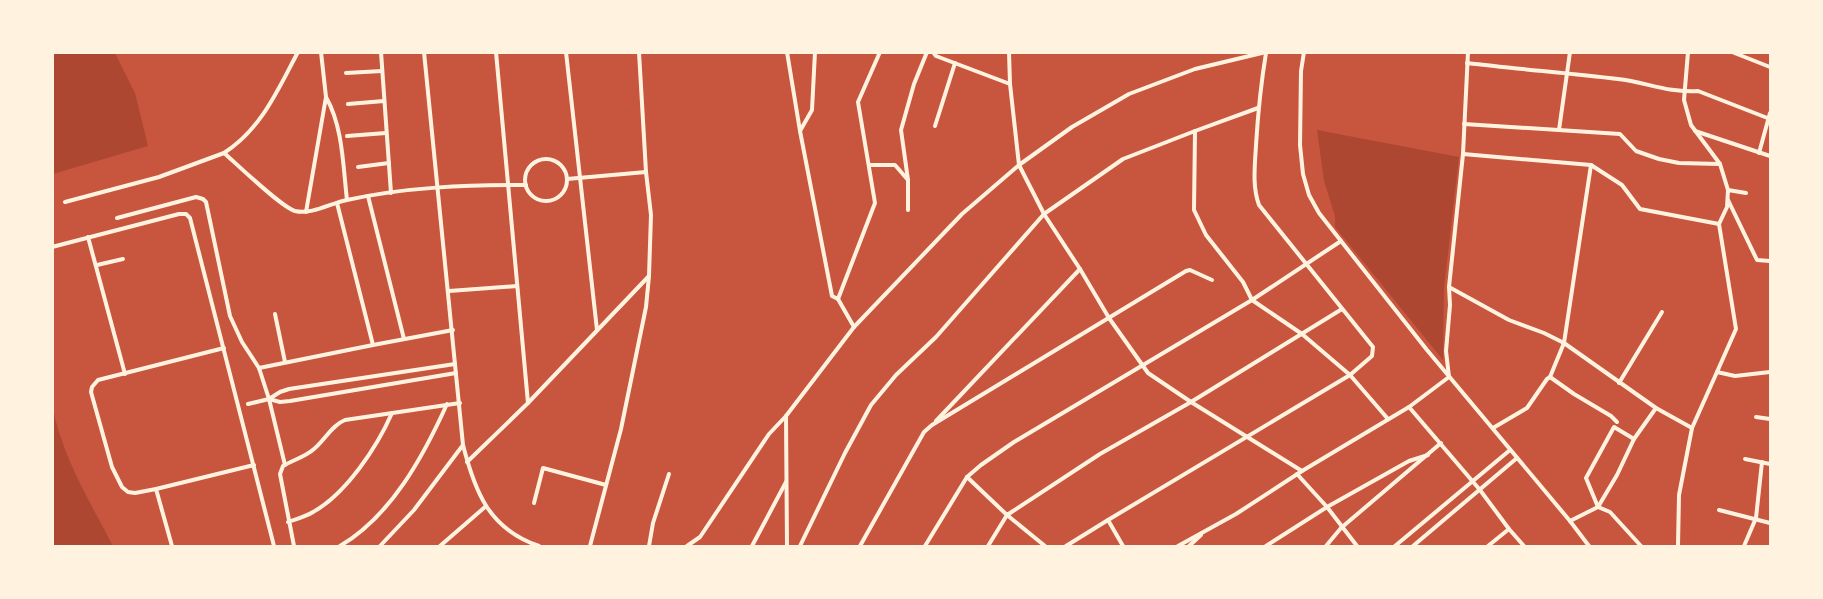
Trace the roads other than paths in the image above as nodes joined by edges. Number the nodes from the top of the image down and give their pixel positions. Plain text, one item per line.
1 (298, 52) edge
2 (321, 52) edge
3 (381, 52) edge
4 (424, 52) edge
5 (496, 52) edge
6 (566, 52) edge
7 (639, 52) edge
8 (787, 52) edge
9 (816, 52) edge
10 (880, 52) edge
11 (927, 52) edge
12 (933, 52) edge
13 (1009, 52) edge
14 (1304, 52) edge
15 (1468, 52) edge
16 (1570, 52) edge
17 (1688, 52) edge
18 (1732, 52) edge
19 (1266, 53) edge
20 (955, 63) junction
21 (1467, 63) junction
22 (1770, 67) edge
23 (382, 71) junction
24 (346, 73) dead end
25 (1567, 74) junction
26 (1010, 84) junction
27 (1685, 92) junction
28 (326, 97) junction
29 (384, 101) junction
30 (348, 104) dead end
31 (1258, 108) junction
32 (1770, 113) edge
33 (1770, 119) edge
34 (1464, 124) junction
35 (935, 126) dead end
36 (1559, 130) junction
37 (1695, 130) junction
38 (800, 131) junction
39 (1195, 131) junction
40 (386, 133) junction
41 (347, 136) dead end
42 (1759, 153) junction
43 (224, 154) junction
44 (1463, 154) junction
45 (1770, 156) edge
46 (388, 163) junction
47 (1720, 164) junction
48 (869, 165) junction
49 (1591, 165) junction
50 (1019, 166) junction
51 (358, 167) dead end
52 (646, 172) junction
53 (580, 178) junction
54 (567, 179) junction
55 (908, 180) junction
56 (507, 185) junction
57 (526, 185) junction
58 (438, 186) junction
59 (1728, 190) junction
60 (391, 192) junction
61 (1746, 193) dead end
62 (368, 196) junction
63 (347, 200) junction
64 (1727, 200) junction
65 (65, 202) dead end
66 (336, 203) junction
67 (908, 210) dead end
68 (306, 212) junction
69 (1044, 214) junction
70 (117, 218) dead end
71 (1719, 224) junction
72 (88, 237) junction
73 (1341, 242) junction
74 (52, 246) edge
75 (123, 258) dead end
76 (1770, 261) edge
77 (1305, 264) junction
78 (97, 265) junction
79 (1080, 268) junction
80 (649, 276) junction
81 (1212, 280) dead end
82 (517, 286) junction
83 (1449, 287) junction
84 (449, 292) junction
85 (838, 299) junction
86 (1252, 300) junction
87 (1342, 309) junction
88 (1662, 312) dead end
89 (275, 314) dead end
90 (1109, 318) junction
91 (854, 326) junction
92 (452, 330) junction
93 (597, 330) junction
94 (1302, 334) junction
95 (404, 339) junction
96 (1564, 343) junction
97 (373, 345) junction
98 (224, 348) junction
99 (286, 362) junction
100 (455, 364) junction
101 (1142, 365) junction
102 (259, 368) junction
103 (1717, 372) junction
104 (1770, 372) edge
105 (124, 374) junction
106 (456, 374) junction
107 (1350, 374) junction
108 (1449, 377) junction
109 (1550, 377) junction
110 (1619, 383) junction
111 (269, 400) junction
112 (1191, 402) junction
113 (460, 403) junction
114 (528, 403) junction
115 (248, 404) dead end
116 (447, 404) junction
117 (1410, 406) junction
118 (1656, 408) junction
119 (392, 413) junction
120 (786, 416) junction
121 (1756, 417) dead end
122 (1770, 418) edge
123 (1388, 419) junction
124 (1617, 422) dead end
125 (932, 425) junction
126 (1492, 428) junction
127 (1692, 428) junction
128 (1247, 436) junction
129 (1634, 439) junction
130 (1441, 443) junction
131 (463, 445) junction
132 (1510, 450) junction
133 (1428, 455) junction
134 (1517, 458) junction
135 (1745, 459) dead end
136 (467, 462) junction
137 (1762, 462) junction
138 (1770, 464) edge
139 (285, 465) junction
140 (254, 466) junction
141 (1302, 471) junction
142 (669, 474) dead end
143 (1298, 474) junction
144 (967, 477) junction
145 (787, 481) junction
146 (1473, 481) junction
147 (606, 484) junction
148 (156, 489) junction
149 (1480, 490) junction
150 (534, 503) dead end
151 (485, 507) junction
152 (1327, 507) junction
153 (1598, 507) junction
154 (1719, 510) dead end
155 (1007, 515) junction
156 (1756, 518) junction
157 (1108, 520) junction
158 (1570, 521) junction
159 (288, 522) junction
160 (1770, 523) edge
161 (1341, 528) junction
162 (1509, 529) junction
163 (1204, 532) junction
164 (172, 546) edge
165 (274, 546) edge
166 (294, 546) edge
167 (340, 546) edge
168 (380, 546) edge
169 (440, 546) edge
170 (539, 546) edge
171 (590, 546) edge
172 (649, 546) edge
173 (687, 546) edge
174 (752, 546) edge
175 (787, 546) edge
176 (800, 546) edge
177 (860, 546) edge
178 (925, 546) edge
179 (988, 546) edge
180 (1044, 546) edge
181 (1066, 546) edge
182 (1122, 546) edge
183 (1178, 546) edge
184 (1190, 546) edge
185 (1266, 546) edge
186 (1326, 546) edge
187 (1357, 546) edge
188 (1395, 546) edge
189 (1413, 546) edge
190 (1488, 546) edge
191 (1524, 546) edge
192 (1589, 546) edge
193 (1641, 546) edge
194 (1678, 546) edge
195 (1744, 546) edge

1 - 43 street
2 - 28 street
3 - 23 street
4 - 58 street
5 - 56 street
6 - 53 street
7 - 52 street
8 - 38 street
9 - 38 street
10 - 48 street
11 - 55 street
12 - 20 street
13 - 26 street
14 - 73 street
15 - 21 street
16 - 25 street
17 - 27 street
18 - 22 street
19 - 31 street
19 - 50 street
20 - 26 street
20 - 35 street
21 - 25 street
21 - 34 street
23 - 24 street
23 - 29 street
25 - 27 street
25 - 36 street
26 - 50 street
27 - 33 street
27 - 37 street
28 - 63 street
28 - 68 street
29 - 30 street
29 - 40 street
31 - 39 street
31 - 77 street
32 - 33 street
33 - 42 street
34 - 36 street
34 - 44 street
36 - 47 street
37 - 42 street
37 - 47 street
38 - 85 street
39 - 69 street
39 - 86 street
40 - 41 street
40 - 46 street
42 - 45 street
43 - 65 street
43 - 68 street
44 - 49 street
44 - 83 street
46 - 51 street
46 - 60 street
47 - 59 street
48 - 55 street
48 - 85 street
49 - 71 street
49 - 96 street
50 - 69 street
50 - 91 street
52 - 53 street
52 - 80 street
53 - 54 street
53 - 93 street
54 - 57 street
54 - 57 street
55 - 67 street
56 - 57 street
56 - 58 street
56 - 82 street
58 - 60 street
58 - 84 street
59 - 61 street
59 - 64 street
60 - 62 street
62 - 63 street
62 - 95 street
63 - 66 street
64 - 71 street
64 - 76 street
66 - 68 street
66 - 97 street
69 - 79 street
69 - 176 street
70 - 102 street
71 - 103 street
72 - 74 street
72 - 78 street
72 - 98 street
73 - 77 street
73 - 108 street
75 - 78 street
77 - 86 street
77 - 87 street
78 - 105 street
79 - 90 street
79 - 125 street
80 - 93 street
80 - 147 street
81 - 90 street
82 - 84 street
82 - 114 street
83 - 96 street
83 - 108 street
84 - 92 street
85 - 91 street
86 - 94 street
86 - 101 street
87 - 94 street
87 - 107 street
88 - 110 street
89 - 99 street
90 - 101 street
90 - 125 street
91 - 120 street
92 - 95 street
92 - 100 street
93 - 114 street
94 - 107 street
94 - 112 street
95 - 97 street
96 - 109 street
96 - 110 street
97 - 99 street
98 - 105 street
98 - 140 street
99 - 102 street
100 - 106 street
100 - 111 street
101 - 112 street
101 - 144 street
102 - 111 street
103 - 104 street
103 - 127 street
105 - 148 street
106 - 111 street
106 - 113 street
107 - 123 street
107 - 128 street
108 - 117 street
108 - 126 street
109 - 124 street
109 - 126 street
110 - 118 street
111 - 115 street
111 - 139 street
112 - 128 street
112 - 155 street
113 - 116 street
113 - 131 street
114 - 136 street
116 - 119 street
116 - 167 street
117 - 123 street
117 - 130 street
118 - 127 street
118 - 129 street
119 - 139 street
119 - 159 street
120 - 145 street
120 - 173 street
121 - 122 street
123 - 141 street
125 - 177 street
126 - 132 street
127 - 194 street
128 - 141 street
128 - 157 street
129 - 153 street
129 - 153 street
130 - 133 street
130 - 146 street
131 - 136 street
131 - 168 street
132 - 134 street
132 - 146 street
133 - 152 street
133 - 161 street
134 - 149 street
134 - 158 street
135 - 137 street
136 - 151 street
137 - 138 street
137 - 156 street
139 - 159 street
140 - 148 street
140 - 165 street
141 - 143 street
142 - 172 street
143 - 152 street
143 - 163 street
144 - 155 street
144 - 178 street
145 - 174 street
145 - 175 street
146 - 149 street
146 - 188 street
147 - 150 street
147 - 171 street
148 - 164 street
149 - 162 street
149 - 189 street
151 - 169 street
151 - 170 street
152 - 161 street
152 - 185 street
153 - 158 street
153 - 193 street
154 - 156 street
155 - 179 street
155 - 180 street
156 - 160 street
156 - 195 street
157 - 181 street
157 - 182 street
158 - 192 street
159 - 166 street
161 - 186 street
161 - 187 street
162 - 190 street
162 - 191 street
163 - 183 street
163 - 184 street

